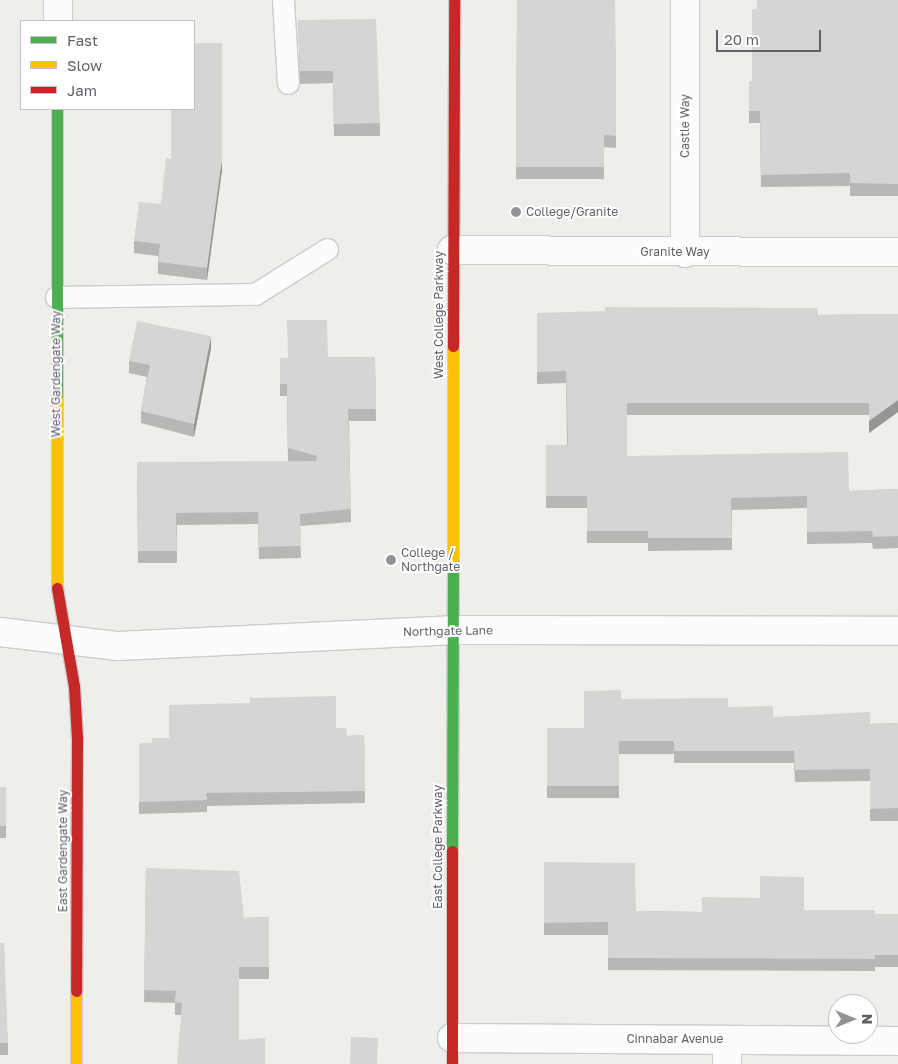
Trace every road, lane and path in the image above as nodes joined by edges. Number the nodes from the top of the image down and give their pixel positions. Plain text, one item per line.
1 (58, 0) edge
2 (283, 0) edge
3 (454, 0) edge
4 (685, 0) edge
5 (58, 20) edge
6 (288, 83) dead end
7 (57, 110) edge
8 (327, 249) dead end
9 (452, 250) junction
10 (898, 252) edge
11 (686, 253) junction
12 (56, 297) junction
13 (452, 630) junction
14 (898, 631) edge
15 (0, 632) edge
16 (66, 638) junction
17 (898, 1042) edge
18 (452, 1051) edge
19 (727, 1052) edge
20 (76, 1064) edge

1 - 5 street
2 - 6 lane
3 - 9 main road, West College Parkway
4 - 11 street, Castle Way
7 - 12 main road, West Gardengate Way
8 - 12 lane
9 - 11 street, Granite Way
9 - 13 main road, West College Parkway
10 - 11 street, Granite Way
12 - 16 main road, West Gardengate Way
13 - 14 street, Northgate Lane
13 - 16 street, Northgate Lane
13 - 18 main road, East College Parkway
15 - 16 street, Northgate Lane
16 - 20 main road, East Gardengate Way
17 - 19 street, Cinnabar Avenue
18 - 19 street, Cinnabar Avenue

